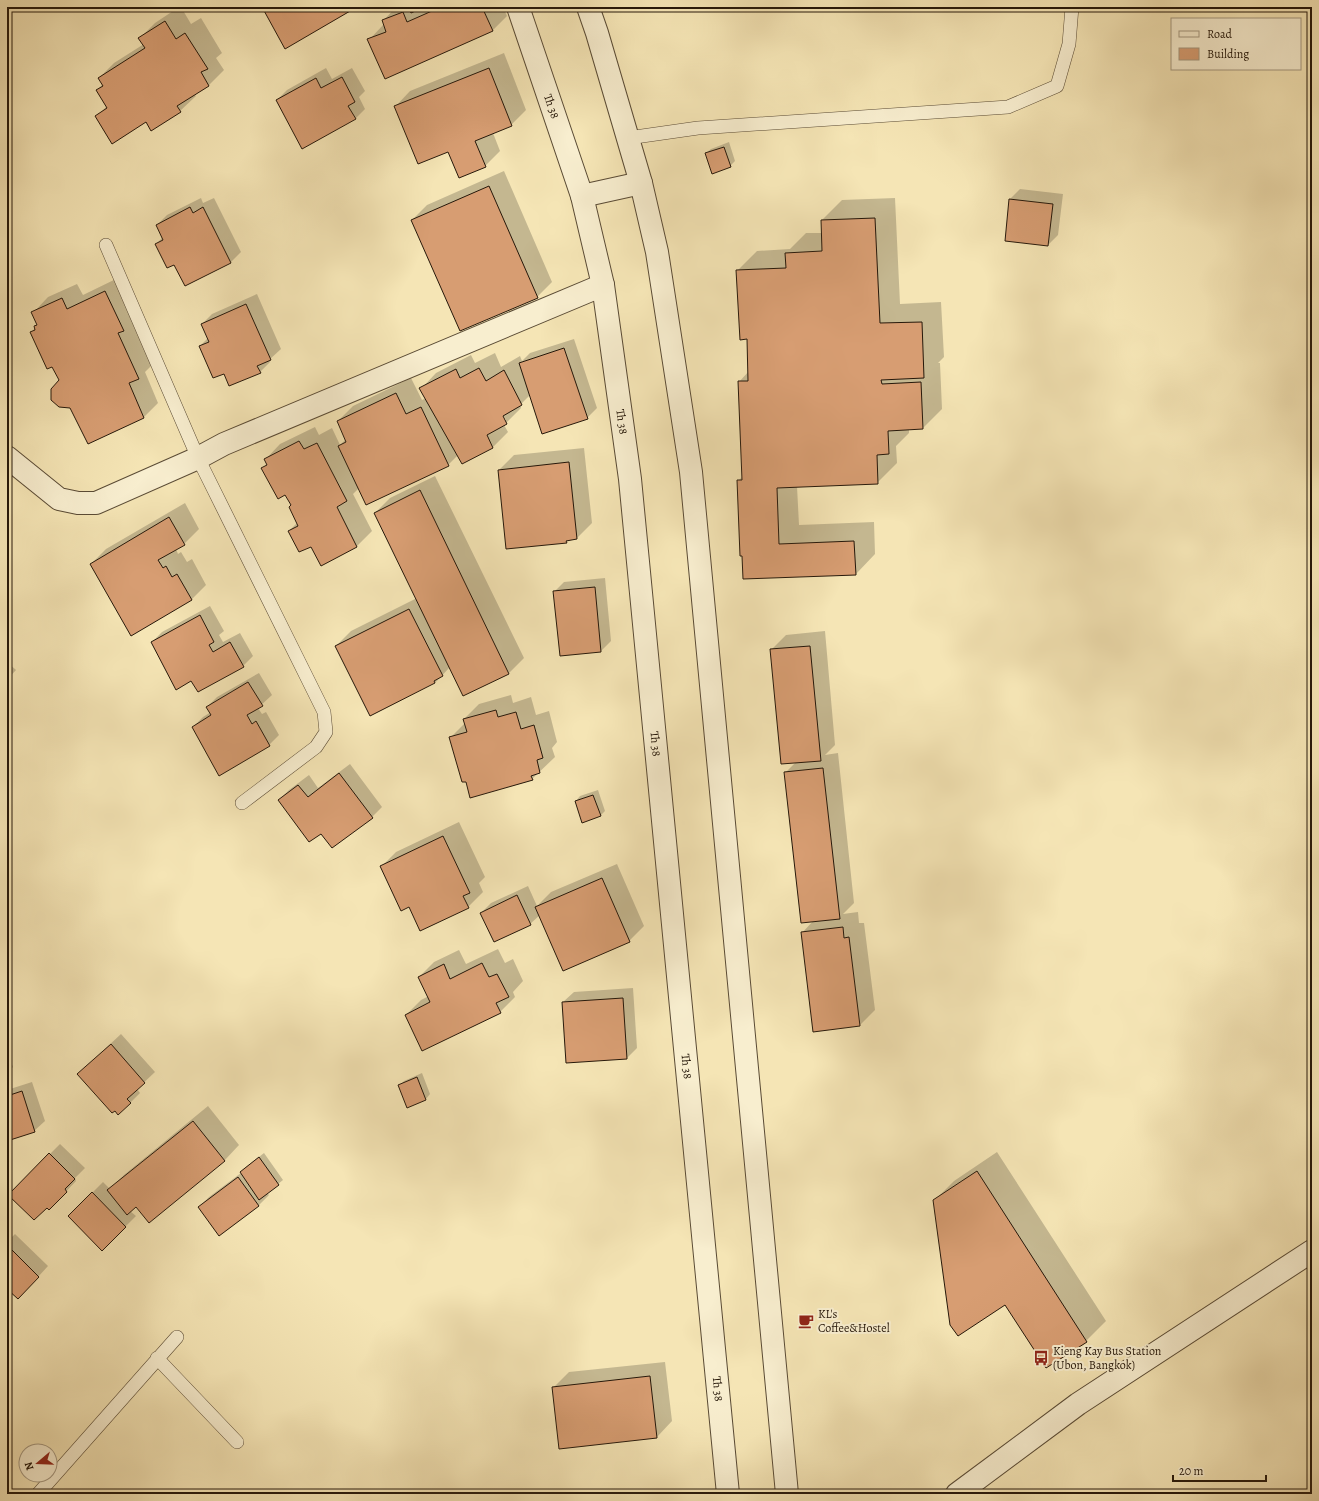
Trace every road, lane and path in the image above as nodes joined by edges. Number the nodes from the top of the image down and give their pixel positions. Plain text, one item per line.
1 (518, 7) edge
2 (588, 7) edge
3 (1072, 7) edge
4 (628, 138) junction
5 (641, 183) junction
6 (582, 196) junction
7 (106, 244) dead end
8 (603, 285) junction
9 (7, 457) edge
10 (198, 458) junction
11 (242, 803) dead end
12 (1312, 1251) edge
13 (176, 1337) dead end
14 (157, 1358) junction
15 (237, 1442) dead end
16 (38, 1494) edge
17 (728, 1494) edge
18 (787, 1494) edge
19 (957, 1494) edge

1 - 6 street, Th 38
2 - 4 street
3 - 4 lane
4 - 5 street
5 - 6 street
5 - 18 street
6 - 8 street, Th 38
7 - 10 lane
8 - 10 street
8 - 17 street, Th 38
9 - 10 street
10 - 11 lane
12 - 19 street
13 - 14 lane
14 - 15 lane
14 - 16 lane

